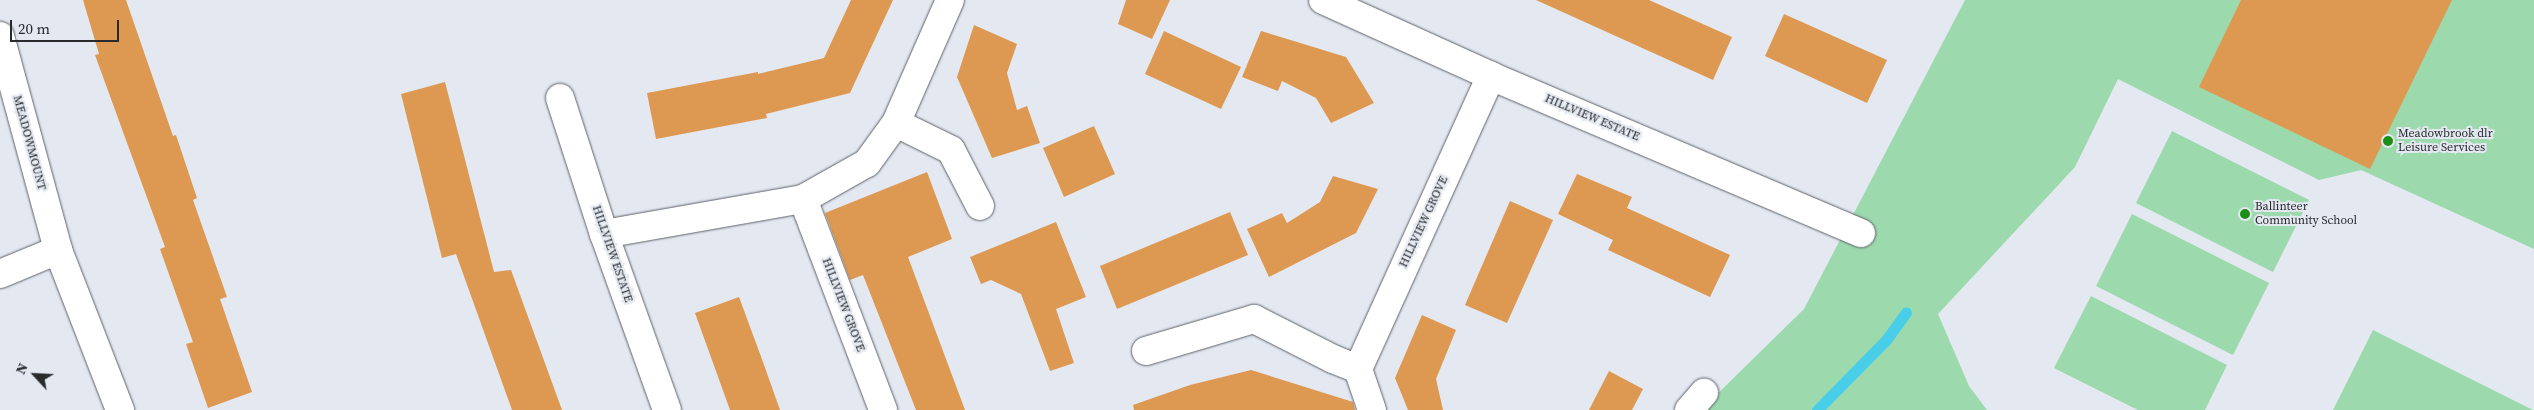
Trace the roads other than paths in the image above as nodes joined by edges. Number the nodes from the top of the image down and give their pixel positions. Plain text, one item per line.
1 (950, 0) edge
2 (1323, 0) edge
3 (0, 36) edge
4 (1491, 76) junction
5 (560, 98) dead end
6 (896, 123) junction
7 (803, 199) junction
8 (980, 206) dead end
9 (1861, 233) dead end
10 (604, 234) junction
11 (58, 250) junction
12 (0, 274) edge
13 (1146, 351) dead end
14 (1358, 369) junction
15 (120, 410) edge
16 (667, 410) edge
17 (883, 410) edge
18 (1372, 410) edge

1 - 6 street
2 - 4 street, HILLVIEW ESTATE
3 - 11 street, MEADOWMOUNT
4 - 9 street, HILLVIEW ESTATE
4 - 14 street, HILLVIEW GROVE
5 - 10 street, HILLVIEW ESTATE
6 - 7 street
6 - 8 street
7 - 10 street
7 - 17 street, HILLVIEW GROVE
10 - 16 street, HILLVIEW ESTATE
11 - 12 street
11 - 15 street, MEADOWMOUNT
13 - 14 street
14 - 18 street

